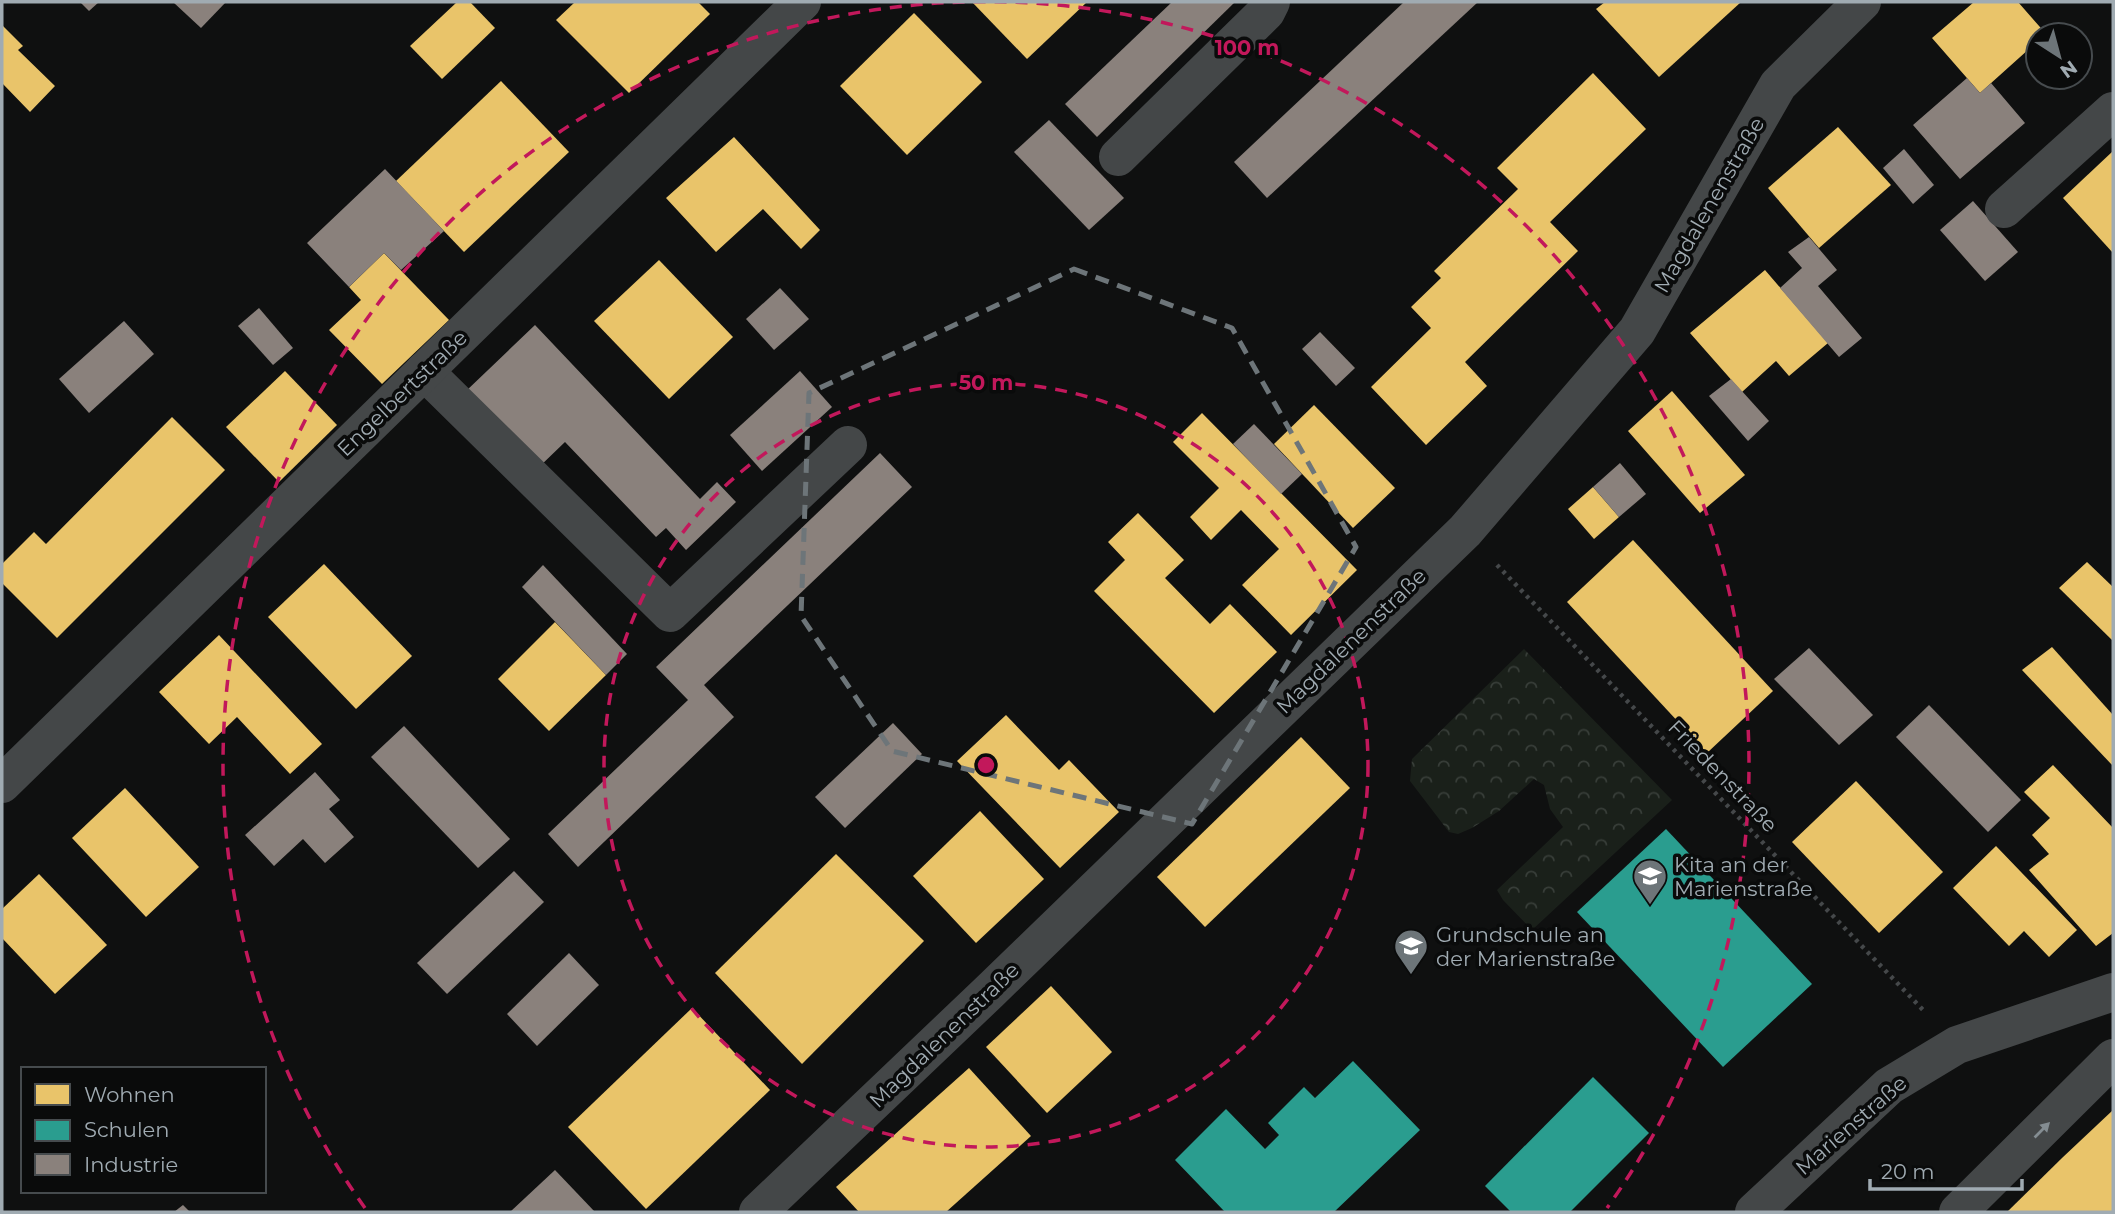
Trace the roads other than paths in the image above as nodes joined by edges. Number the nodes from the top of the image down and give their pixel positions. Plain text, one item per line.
1 (802, 2) edge
2 (1270, 2) edge
3 (1862, 2) edge
4 (2113, 111) edge
5 (1118, 157) dead end
6 (2004, 209) dead end
7 (424, 371) junction
8 (848, 445) dead end
9 (2, 784) edge
10 (2113, 992) edge
11 (2113, 1058) edge
12 (758, 1212) edge
13 (1754, 1212) edge
14 (1958, 1212) edge

1 - 7 street, Engelbertstraße
2 - 5 street
3 - 12 street, Magdalenenstraße
4 - 6 street
7 - 8 street
7 - 9 street, Engelbertstraße
10 - 13 street, Marienstraße
14 -> 11 street

